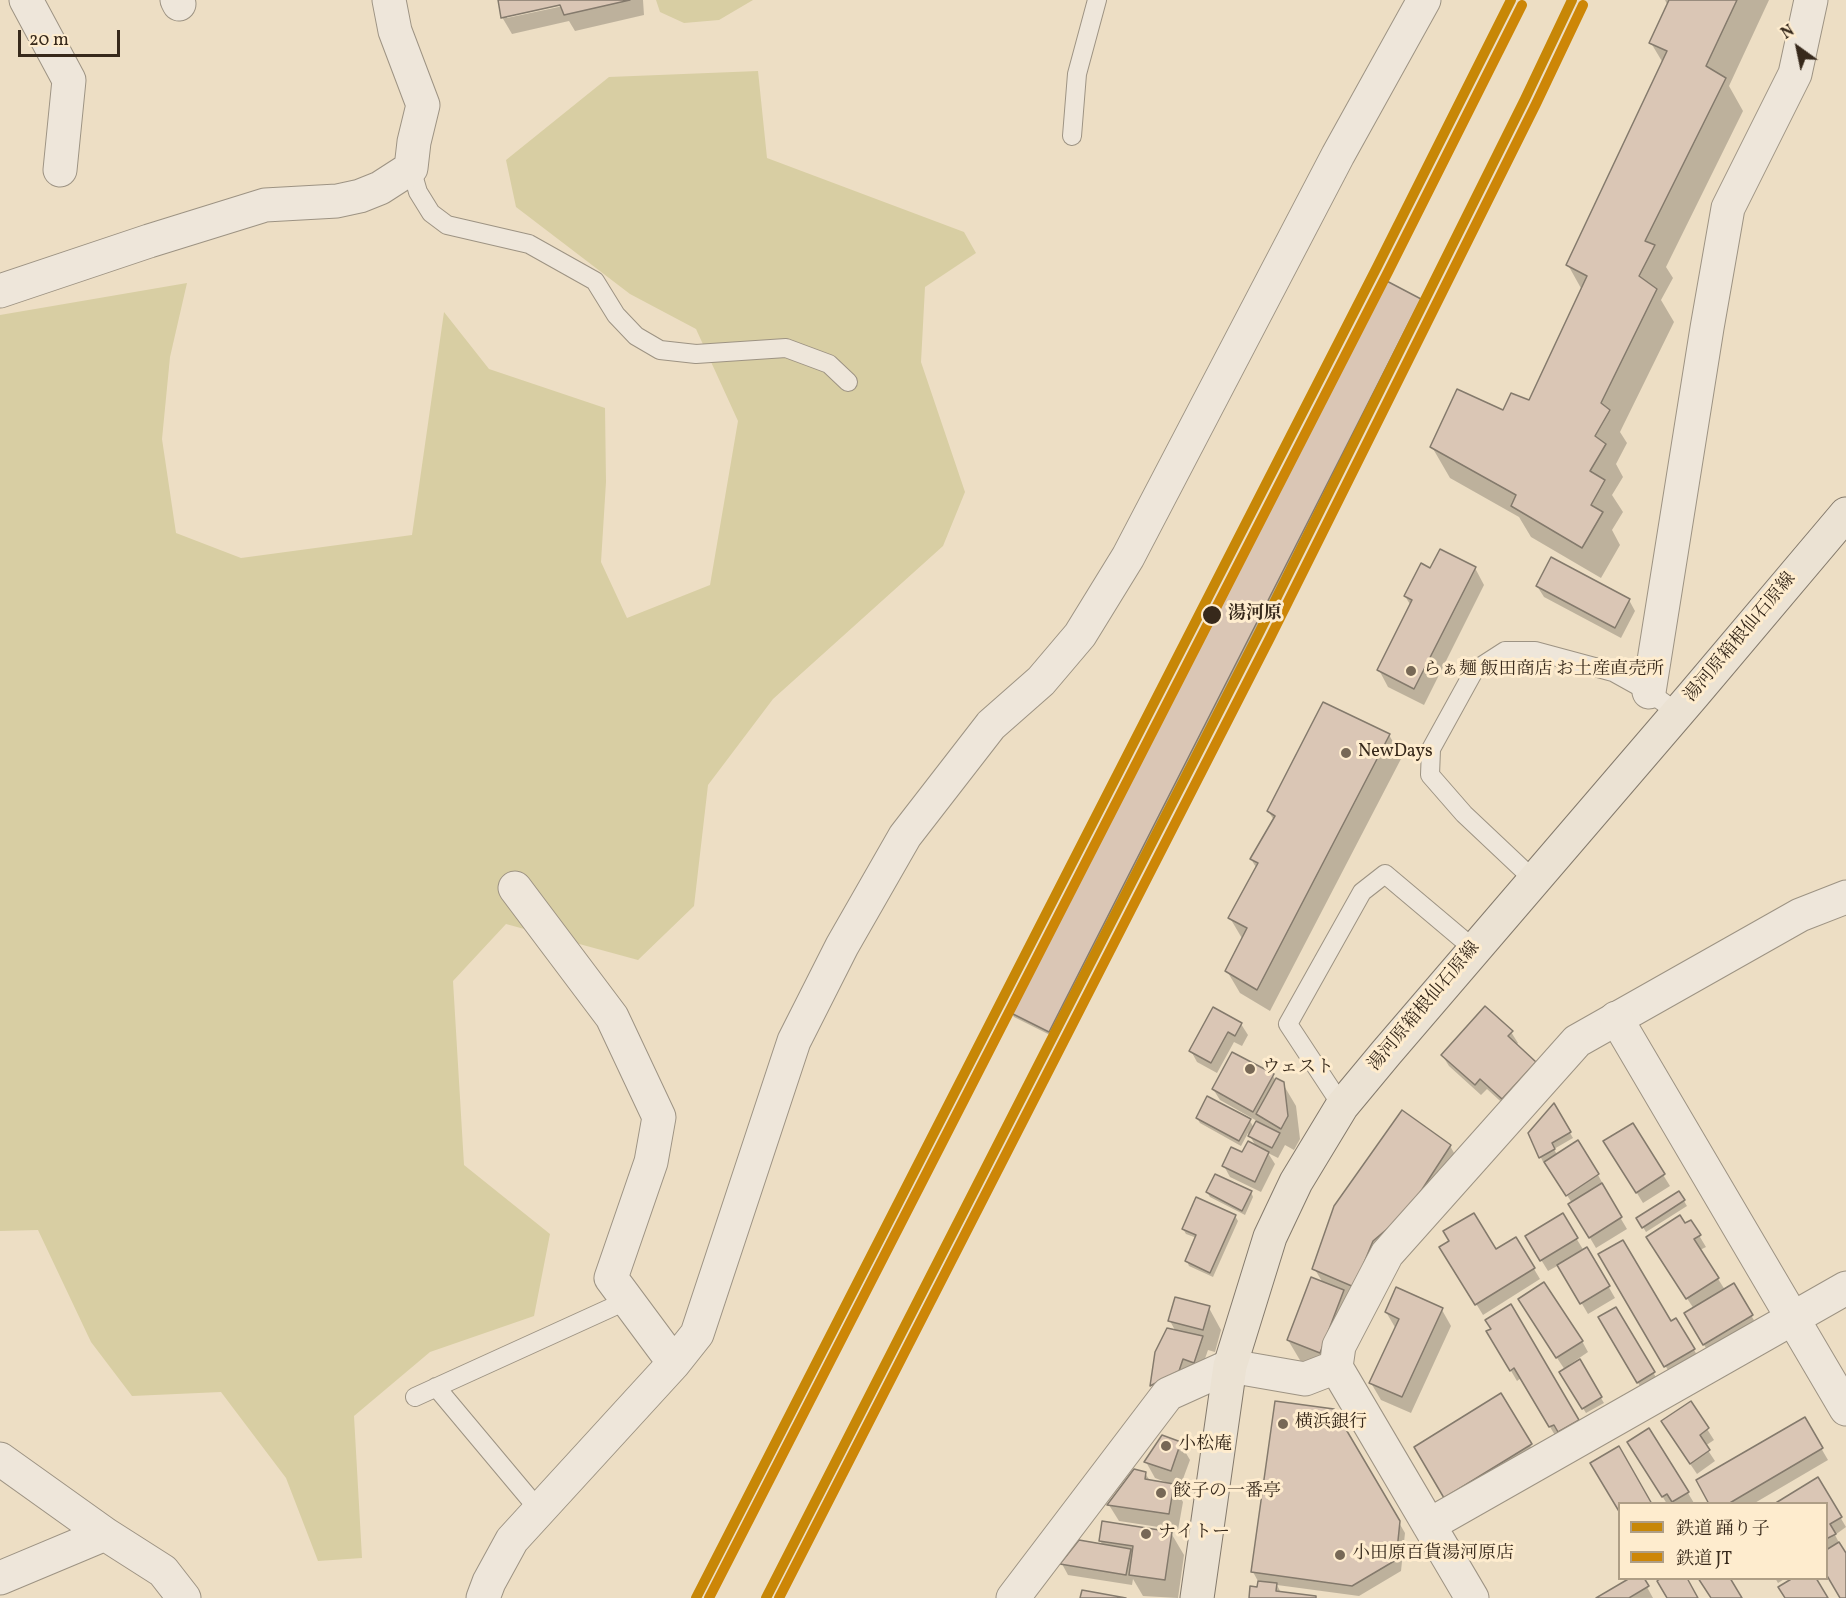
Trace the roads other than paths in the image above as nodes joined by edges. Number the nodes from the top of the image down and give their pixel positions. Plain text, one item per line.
1 (26, 0) edge
2 (388, 0) edge
3 (1097, 0) edge
4 (1424, 0) edge
5 (1811, 0) edge
6 (1072, 136) dead end
7 (411, 168) junction
8 (60, 170) dead end
9 (0, 291) edge
10 (848, 382) dead end
11 (1846, 514) edge
12 (1649, 692) junction
13 (1678, 713) junction
14 (1534, 880) junction
15 (515, 888) dead end
16 (1846, 897) edge
17 (1474, 949) junction
18 (1616, 1018) junction
19 (1342, 1106) junction
20 (1846, 1288) edge
21 (628, 1300) junction
22 (1793, 1319) junction
23 (674, 1363) junction
24 (1230, 1366) junction
25 (1336, 1367) junction
26 (436, 1387) junction
27 (415, 1396) dead end
28 (1846, 1409) edge
29 (0, 1459) edge
30 (539, 1510) junction
31 (1429, 1525) junction
32 (105, 1534) junction
33 (0, 1578) edge
34 (184, 1598) edge
35 (483, 1598) edge
36 (1013, 1598) edge
37 (1197, 1598) edge
38 (1472, 1598) edge

1 - 8 street
2 - 7 street
3 - 6 lane
4 - 23 street
5 - 12 street
7 - 9 street
7 - 10 lane
11 - 13 main road, 湯河原箱根仙石原線
12 - 13 lane
12 - 14 lane
13 - 14 main road, 湯河原箱根仙石原線
14 - 17 main road, 湯河原箱根仙石原線
15 - 21 street
16 - 18 street
17 - 19 main road, 湯河原箱根仙石原線
17 - 19 lane
18 - 22 street
18 - 25 street
19 - 24 main road, 湯河原箱根仙石原線
20 - 22 street
21 - 23 street
21 - 26 lane
22 - 28 street
22 - 31 street
23 - 30 street
24 - 25 street
24 - 36 street
24 - 37 main road, 湯河原箱根仙石原線
25 - 31 street
26 - 27 lane
26 - 30 lane
29 - 32 street
30 - 35 street
31 - 38 street
32 - 33 street
32 - 34 street

